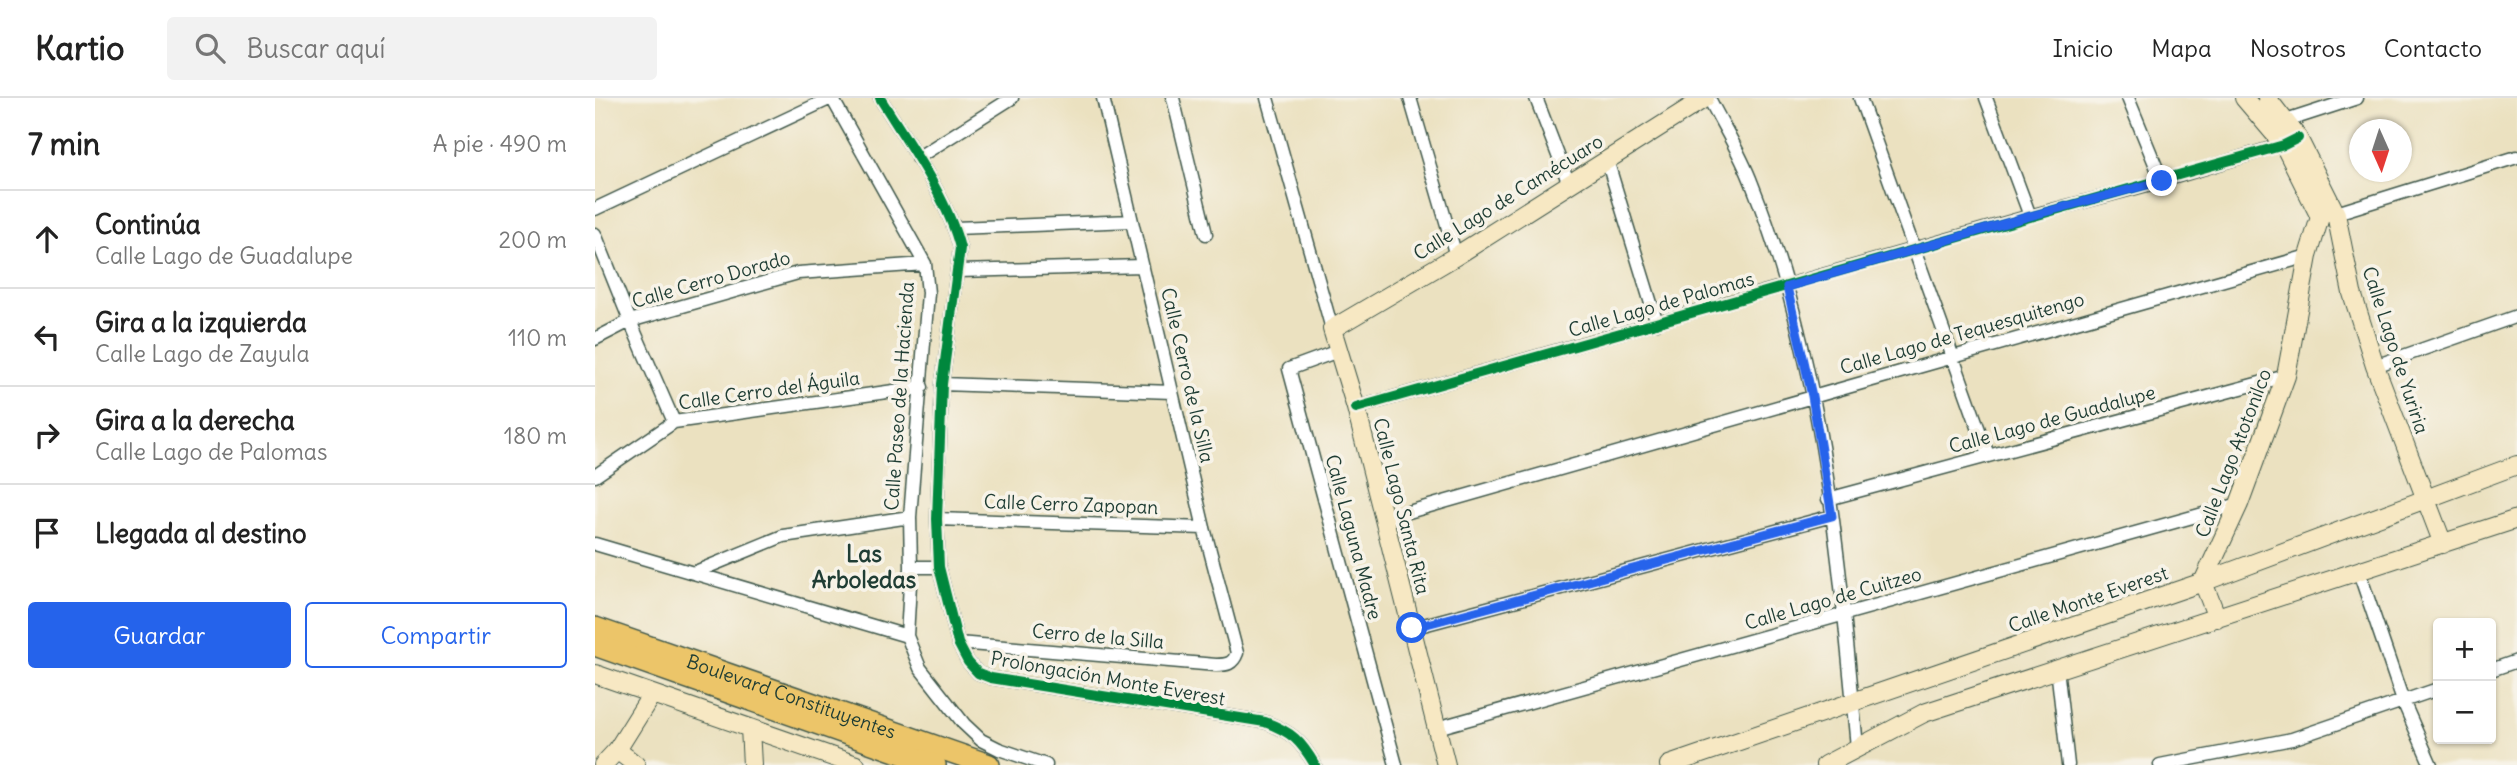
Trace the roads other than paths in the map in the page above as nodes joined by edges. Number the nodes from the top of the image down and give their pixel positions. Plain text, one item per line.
1 (831, 98) edge
2 (880, 98) edge
3 (1012, 98) edge
4 (1103, 98) edge
5 (1173, 98) edge
6 (1267, 98) edge
7 (1410, 98) edge
8 (1536, 98) edge
9 (1707, 98) edge
10 (1860, 98) edge
11 (1986, 98) edge
12 (2128, 98) edge
13 (2244, 98) edge
14 (2267, 98) edge
15 (2357, 98) edge
16 (2286, 121) junction
17 (2291, 141) junction
18 (2517, 157) edge
19 (917, 158) junction
20 (1607, 160) junction
21 (2162, 181) junction
22 (1569, 184) junction
23 (595, 209) edge
24 (2328, 215) junction
25 (2030, 216) junction
26 (1132, 221) junction
27 (955, 228) junction
28 (595, 234) edge
29 (1206, 234) dead end
30 (1914, 249) junction
31 (1456, 256) junction
32 (2308, 256) junction
33 (925, 264) junction
34 (1142, 266) junction
35 (958, 271) junction
36 (1787, 287) junction
37 (2517, 316) edge
38 (630, 321) junction
39 (1657, 323) junction
40 (1332, 329) junction
41 (595, 339) edge
42 (1338, 351) junction
43 (1952, 355) junction
44 (2375, 366) junction
45 (2286, 376) junction
46 (941, 384) junction
47 (922, 387) junction
48 (1173, 393) junction
49 (1812, 396) junction
50 (1356, 408) junction
51 (674, 422) junction
52 (1987, 455) junction
53 (2517, 465) edge
54 (595, 476) edge
55 (1828, 499) junction
56 (2425, 499) junction
57 (2239, 504) junction
58 (1832, 516) junction
59 (911, 517) junction
60 (937, 519) junction
61 (1384, 519) junction
62 (2517, 519) edge
63 (1204, 528) junction
64 (595, 544) edge
65 (2443, 544) junction
66 (939, 566) junction
67 (911, 568) junction
68 (2359, 572) junction
69 (693, 573) junction
70 (2203, 582) junction
71 (1843, 615) junction
72 (2217, 618) junction
73 (595, 628) edge
74 (1412, 628) junction
75 (907, 636) junction
76 (958, 643) junction
77 (595, 645) edge
78 (1234, 661) joint
79 (2517, 661) edge
80 (2057, 668) junction
81 (2496, 668) edge
82 (595, 674) edge
83 (2433, 691) edge
84 (652, 694) junction
85 (2403, 701) junction
86 (1853, 703) junction
87 (750, 728) junction
88 (1437, 728) junction
89 (1857, 747) junction
90 (617, 750) junction
91 (603, 765) edge
92 (636, 765) edge
93 (752, 765) edge
94 (856, 765) edge
95 (935, 765) edge
96 (989, 765) edge
97 (1046, 765) edge
98 (1315, 765) edge
99 (1395, 765) edge
100 (1446, 765) edge
101 (1669, 765) edge
102 (1825, 765) edge
103 (2068, 765) edge
104 (2160, 765) edge
105 (2431, 765) edge

1 - 23 street
1 - 33 street, Calle Paseo de la Hacienda
2 - 19 street, Prolongación Monte Everest
3 - 19 street
4 - 26 street, Calle Cerro de la Silla
5 - 29 street
6 - 40 street, Calle Lago Santa Rita
7 - 31 street
8 - 22 street
9 - 20 street, Calle Lago de Camécuaro
9 - 36 street
10 - 30 street
11 - 25 street
12 - 21 street
13 - 17 street, Calle Lago de Yuriria
14 - 16 street, Calle Lago de Yuriria
15 - 16 street
16 - 17 street, Calle Lago de Yuriria
17 - 21 street, Calle Lago de Palomas
17 - 24 street, Calle Lago de Yuriria
18 - 24 street
19 - 27 street, Prolongación Monte Everest
20 - 22 street, Calle Lago de Camécuaro
20 - 39 street
21 - 25 street, Calle Lago de Palomas
22 - 31 street, Calle Lago de Camécuaro
24 - 32 street, Calle Lago Atotonilco
24 - 44 street, Calle Lago de Yuriria
25 - 30 street, Calle Lago de Palomas
26 - 27 street
26 - 34 street, Calle Cerro de la Silla
27 - 35 street, Prolongación Monte Everest
28 - 38 street
30 - 36 street, Calle Lago de Palomas
30 - 43 street
31 - 40 street, Calle Lago de Camécuaro
32 - 43 street, Calle Lago de Tequesquitengo
32 - 45 street, Calle Lago Atotonilco
33 - 38 street, Calle Cerro Dorado
33 - 47 street, Calle Paseo de la Hacienda
34 - 35 street
34 - 48 street, Calle Cerro de la Silla
35 - 46 street, Prolongación Monte Everest
36 - 39 street, Calle Lago de Palomas
36 - 49 street
37 - 44 street
38 - 41 street, Calle Cerro Dorado
38 - 51 street
39 - 50 street, Calle Lago de Palomas
40 - 42 street, Calle Lago Santa Rita
42 - 50 street, Calle Lago Santa Rita
42 - 99 street, Calle Laguna Madre
43 - 49 street, Calle Lago de Tequesquitengo
43 - 52 street
44 - 56 street, Calle Lago de Yuriria
45 - 52 street, Calle Lago de Guadalupe
45 - 57 street, Calle Lago Atotonilco
46 - 48 street
46 - 60 street, Prolongación Monte Everest
47 - 51 street, Calle Cerro del Águila
47 - 59 street, Calle Paseo de la Hacienda
48 - 63 street, Calle Cerro de la Silla
49 - 55 street
49 - 61 street, Calle Lago de Tequesquitengo
50 - 61 street, Calle Lago Santa Rita
51 - 54 street, Calle Cerro del Águila
52 - 55 street, Calle Lago de Guadalupe
53 - 56 street, Calle Monte Everest
55 - 58 street
56 - 65 street, Calle Lago de Yuriria
56 - 70 street, Calle Monte Everest
57 - 70 street, Calle Lago Atotonilco
57 - 71 street, Calle Lago de Cuitzeo
58 - 71 street
58 - 74 street
59 - 67 street, Calle Paseo de la Hacienda
59 - 69 street
60 - 63 street, Calle Cerro Zapopan
60 - 66 street, Prolongación Monte Everest
61 - 74 street, Calle Lago Santa Rita
62 - 65 street
63 - 78 street, Calle Cerro de la Silla
64 - 69 street
65 - 68 street
66 - 67 street
66 - 76 street, Prolongación Monte Everest
67 - 75 street, Calle Paseo de la Hacienda
68 - 72 street
68 - 85 street
69 - 75 street
70 - 72 street
70 - 86 street, Calle Monte Everest
71 - 86 street
71 - 88 street, Calle Lago de Cuitzeo
72 - 80 street
73 - 96 highway, Boulevard Constituyentes
74 - 88 street, Calle Lago Santa Rita
75 - 97 street
76 - 78 street, Cerro de la Silla
76 - 98 street, Prolongación Monte Everest
77 - 95 highway, Boulevard Constituyentes
79 - 81 street
80 - 89 street
80 - 103 street
82 - 84 street
83 - 85 street
84 - 87 street
84 - 90 street
85 - 104 street
85 - 105 street
86 - 89 street
86 - 101 street, Calle Monte Everest
87 - 93 street
87 - 94 street
88 - 100 street, Calle Lago Santa Rita
89 - 102 street
90 - 91 street
90 - 92 street

